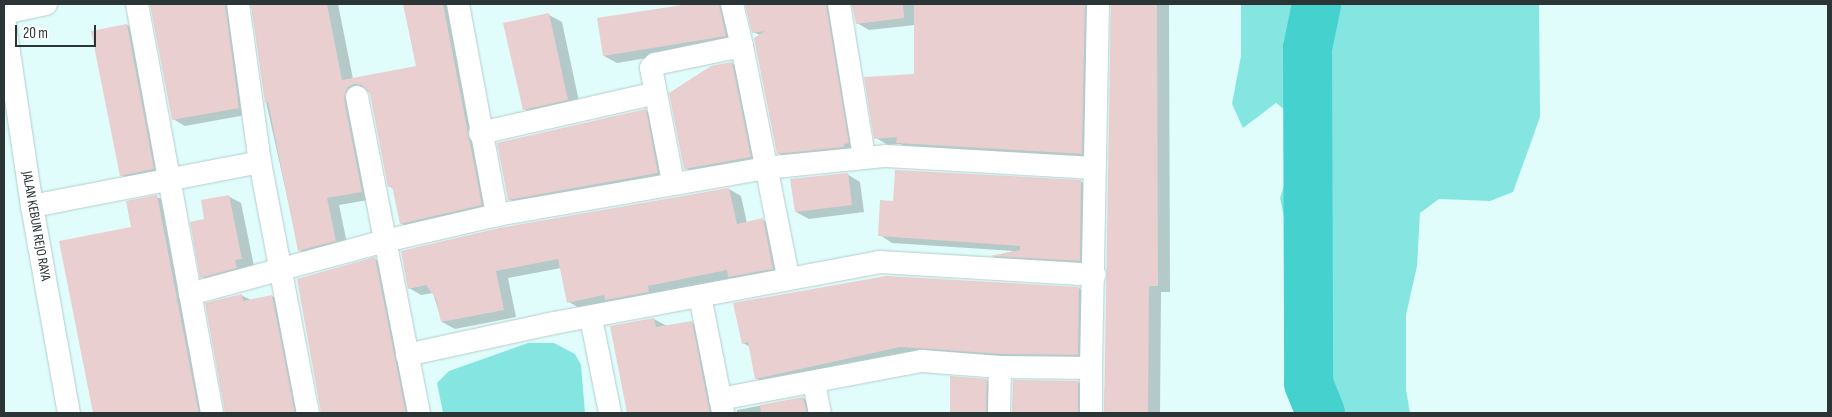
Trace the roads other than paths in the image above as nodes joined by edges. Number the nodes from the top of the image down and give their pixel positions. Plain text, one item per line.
1 (46, 4) edge
2 (137, 4) edge
3 (238, 4) edge
4 (458, 4) edge
5 (732, 4) edge
6 (839, 4) edge
7 (1098, 4) edge
8 (4, 13) edge
9 (5, 32) edge
10 (742, 46) junction
11 (656, 93) junction
12 (357, 97) dead end
13 (480, 133) junction
14 (864, 156) junction
15 (260, 162) junction
16 (765, 168) junction
17 (1095, 168) junction
18 (171, 180) junction
19 (673, 182) junction
20 (32, 206) junction
21 (497, 215) junction
22 (386, 241) junction
23 (280, 269) junction
24 (1095, 275) junction
25 (788, 277) junction
26 (190, 294) junction
27 (700, 296) junction
28 (591, 318) junction
29 (407, 355) junction
30 (1000, 367) junction
31 (1091, 368) junction
32 (814, 383) junction
33 (721, 406) edge
34 (64, 412) edge
35 (212, 413) edge
36 (308, 413) edge
37 (419, 413) edge
38 (610, 413) edge
39 (820, 413) edge
40 (999, 413) edge
41 (1091, 413) edge

1 - 8 street
2 - 18 street
3 - 15 street
4 - 13 street
5 - 10 street
6 - 14 street
7 - 17 street
9 - 20 street, JALAN KEBUN REJO RAYA
10 - 11 street
10 - 16 street
11 - 13 street
11 - 19 street
12 - 22 street
13 - 21 street
14 - 16 street
14 - 17 street
15 - 18 street
15 - 23 street
16 - 19 street
16 - 25 street
17 - 24 street
18 - 20 street
18 - 26 street
19 - 21 street
20 - 34 street, JALAN KEBUN REJO RAYA
21 - 22 street
22 - 23 street
22 - 29 street
23 - 26 street
23 - 36 street
24 - 25 street
24 - 31 street
25 - 27 street
26 - 35 street
27 - 28 street
27 - 33 street
28 - 29 street
28 - 38 street
29 - 37 street
30 - 31 street
30 - 32 street
30 - 40 street
31 - 41 street
32 - 33 street
32 - 39 street

